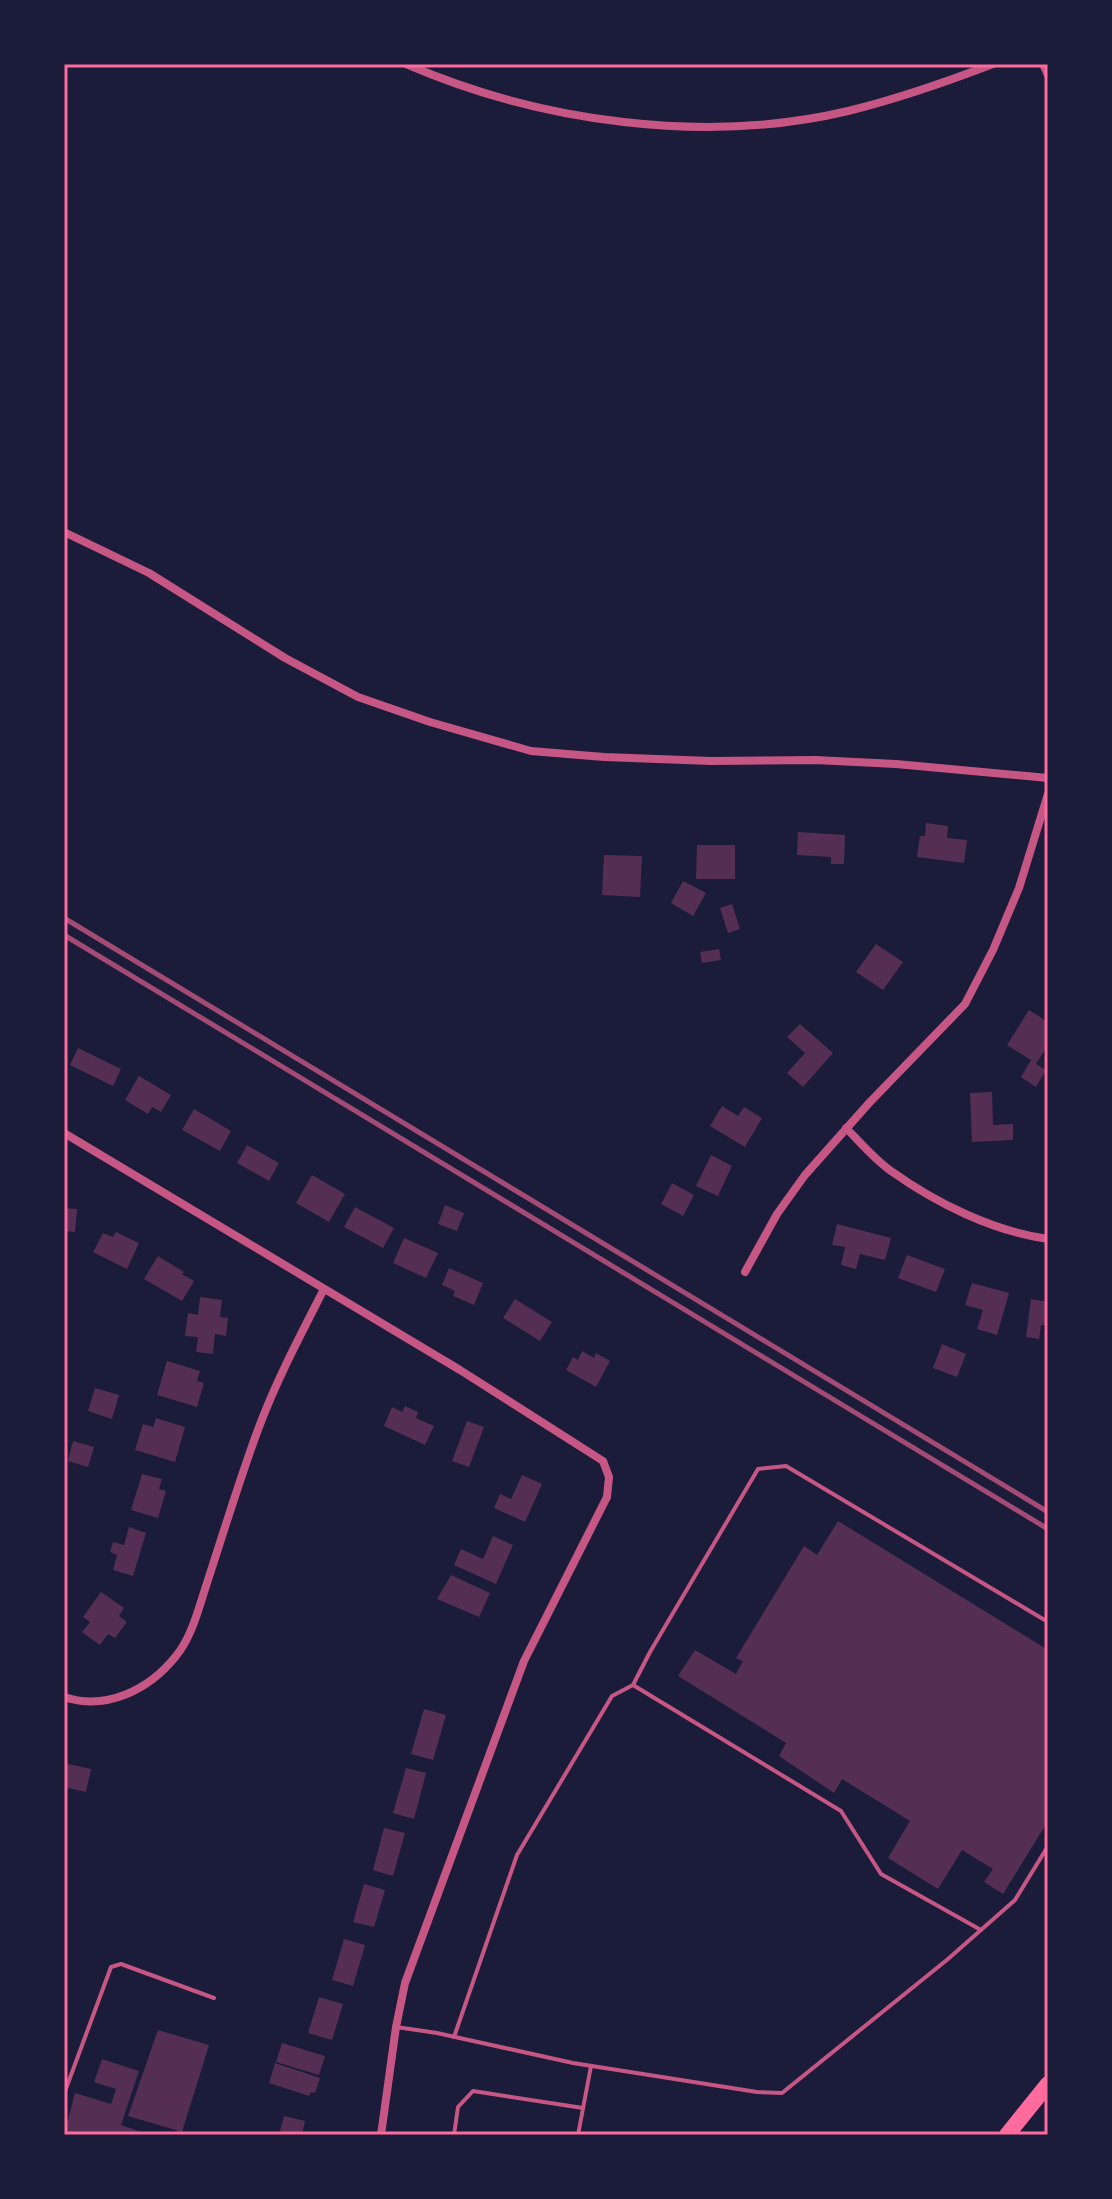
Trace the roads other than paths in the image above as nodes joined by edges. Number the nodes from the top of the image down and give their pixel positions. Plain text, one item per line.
1 (406, 64) edge
2 (993, 64) edge
3 (1043, 64) edge
4 (1048, 75) edge
5 (64, 532) edge
6 (1048, 778) edge
7 (1048, 794) edge
8 (846, 1128) junction
9 (64, 1133) edge
10 (1048, 1239) edge
11 (745, 1272) dead end
12 (324, 1289) junction
13 (1048, 1622) edge
14 (633, 1685) junction
15 (64, 1697) edge
16 (1048, 1846) edge
17 (981, 1930) junction
18 (214, 1998) dead end
19 (396, 2027) junction
20 (454, 2037) junction
21 (591, 2066) junction
22 (1048, 2084) edge
23 (64, 2094) edge
24 (583, 2108) junction
25 (381, 2135) edge
26 (454, 2135) edge
27 (578, 2135) edge
28 (1007, 2135) edge

1 - 2 street
3 - 4 street
5 - 6 street
7 - 8 street
8 - 10 street
8 - 11 street
9 - 12 street
12 - 15 street
12 - 19 street
13 - 14 lane
14 - 17 lane
14 - 20 lane
16 - 17 lane
17 - 21 lane
18 - 23 lane
19 - 20 lane
19 - 25 street
20 - 21 lane
21 - 24 lane
22 - 28 highway
24 - 26 lane
24 - 27 lane

